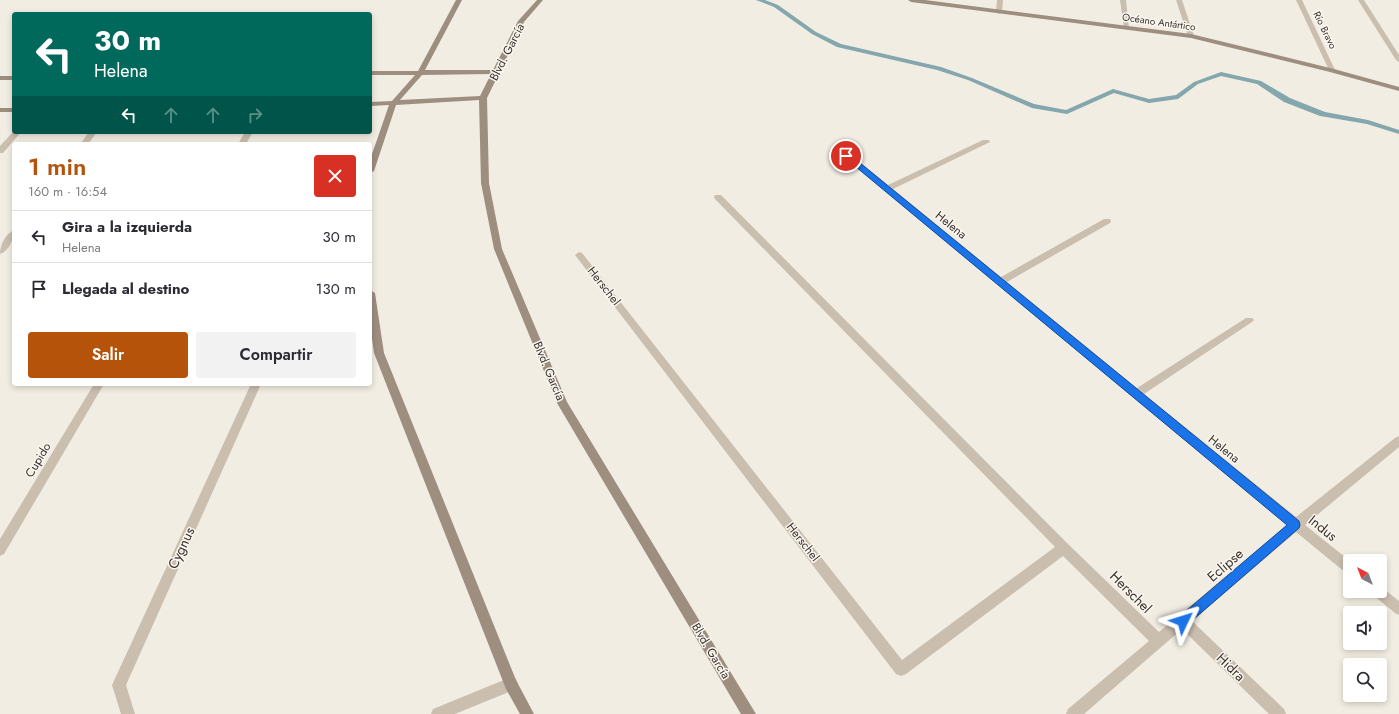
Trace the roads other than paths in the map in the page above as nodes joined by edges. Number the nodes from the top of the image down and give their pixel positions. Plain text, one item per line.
1 (459, 0) edge
2 (540, 0) edge
3 (911, 0) edge
4 (1000, 0) edge
5 (1123, 0) edge
6 (1180, 0) edge
7 (1299, 0) edge
8 (1361, 0) edge
9 (998, 12) junction
10 (1128, 28) junction
11 (1191, 36) junction
12 (1399, 60) edge
13 (1332, 70) junction
14 (421, 72) junction
15 (496, 72) junction
16 (372, 73) edge
17 (0, 78) edge
18 (12, 78) edge
19 (1399, 89) edge
20 (483, 98) junction
21 (372, 104) edge
22 (393, 104) junction
23 (0, 110) edge
24 (12, 110) edge
25 (15, 134) edge
26 (986, 142) dead end
27 (836, 147) dead end
28 (0, 151) edge
29 (372, 165) edge
30 (887, 189) junction
31 (718, 197) dead end
32 (1107, 222) dead end
33 (12, 236) edge
34 (0, 251) edge
35 (579, 255) dead end
36 (1000, 282) junction
37 (372, 306) edge
38 (1249, 320) dead end
39 (98, 386) edge
40 (255, 386) edge
41 (1136, 394) junction
42 (1399, 441) edge
43 (1295, 525) junction
44 (1064, 548) junction
45 (0, 550) edge
46 (1343, 564) edge
47 (1385, 598) edge
48 (1399, 609) edge
49 (1183, 621) junction
50 (1159, 641) junction
51 (511, 684) junction
52 (128, 714) edge
53 (438, 714) edge
54 (527, 714) edge
55 (750, 714) edge
56 (1073, 714) edge
57 (1279, 714) edge

1 - 14 main road
2 - 15 main road, Blvd. García
3 - 9 main road, Océano Antártico
4 - 9 street
5 - 10 street
6 - 11 street
7 - 13 street, Río Bravo
8 - 12 street
9 - 10 main road, Océano Antártico
10 - 11 main road, Océano Antártico
11 - 13 main road, Océano Antártico
13 - 19 main road, Océano Antártico
14 - 15 main road
14 - 16 main road
14 - 22 main road
15 - 20 main road, Blvd. García
17 - 18 main road
20 - 22 main road
20 - 55 main road, Blvd. García
21 - 22 main road
22 - 29 main road
23 - 24 main road
25 - 28 street
26 - 30 street
27 - 30 street, Helena
30 - 36 street, Helena
31 - 44 street, Herschel
32 - 36 street
33 - 34 street
35 - 44 street, Herschel
36 - 41 street, Helena
37 - 51 main road
38 - 41 street
39 - 45 street, Cupido
40 - 52 street, Cygnus
41 - 43 street, Helena
42 - 43 street, Eclipse
43 - 46 street, Indus
43 - 49 street, Eclipse
44 - 50 street, Herschel
47 - 48 street
49 - 50 street, Eclipse
49 - 57 street, Hidra
50 - 56 street, Eclipse
51 - 53 street
51 - 54 main road

